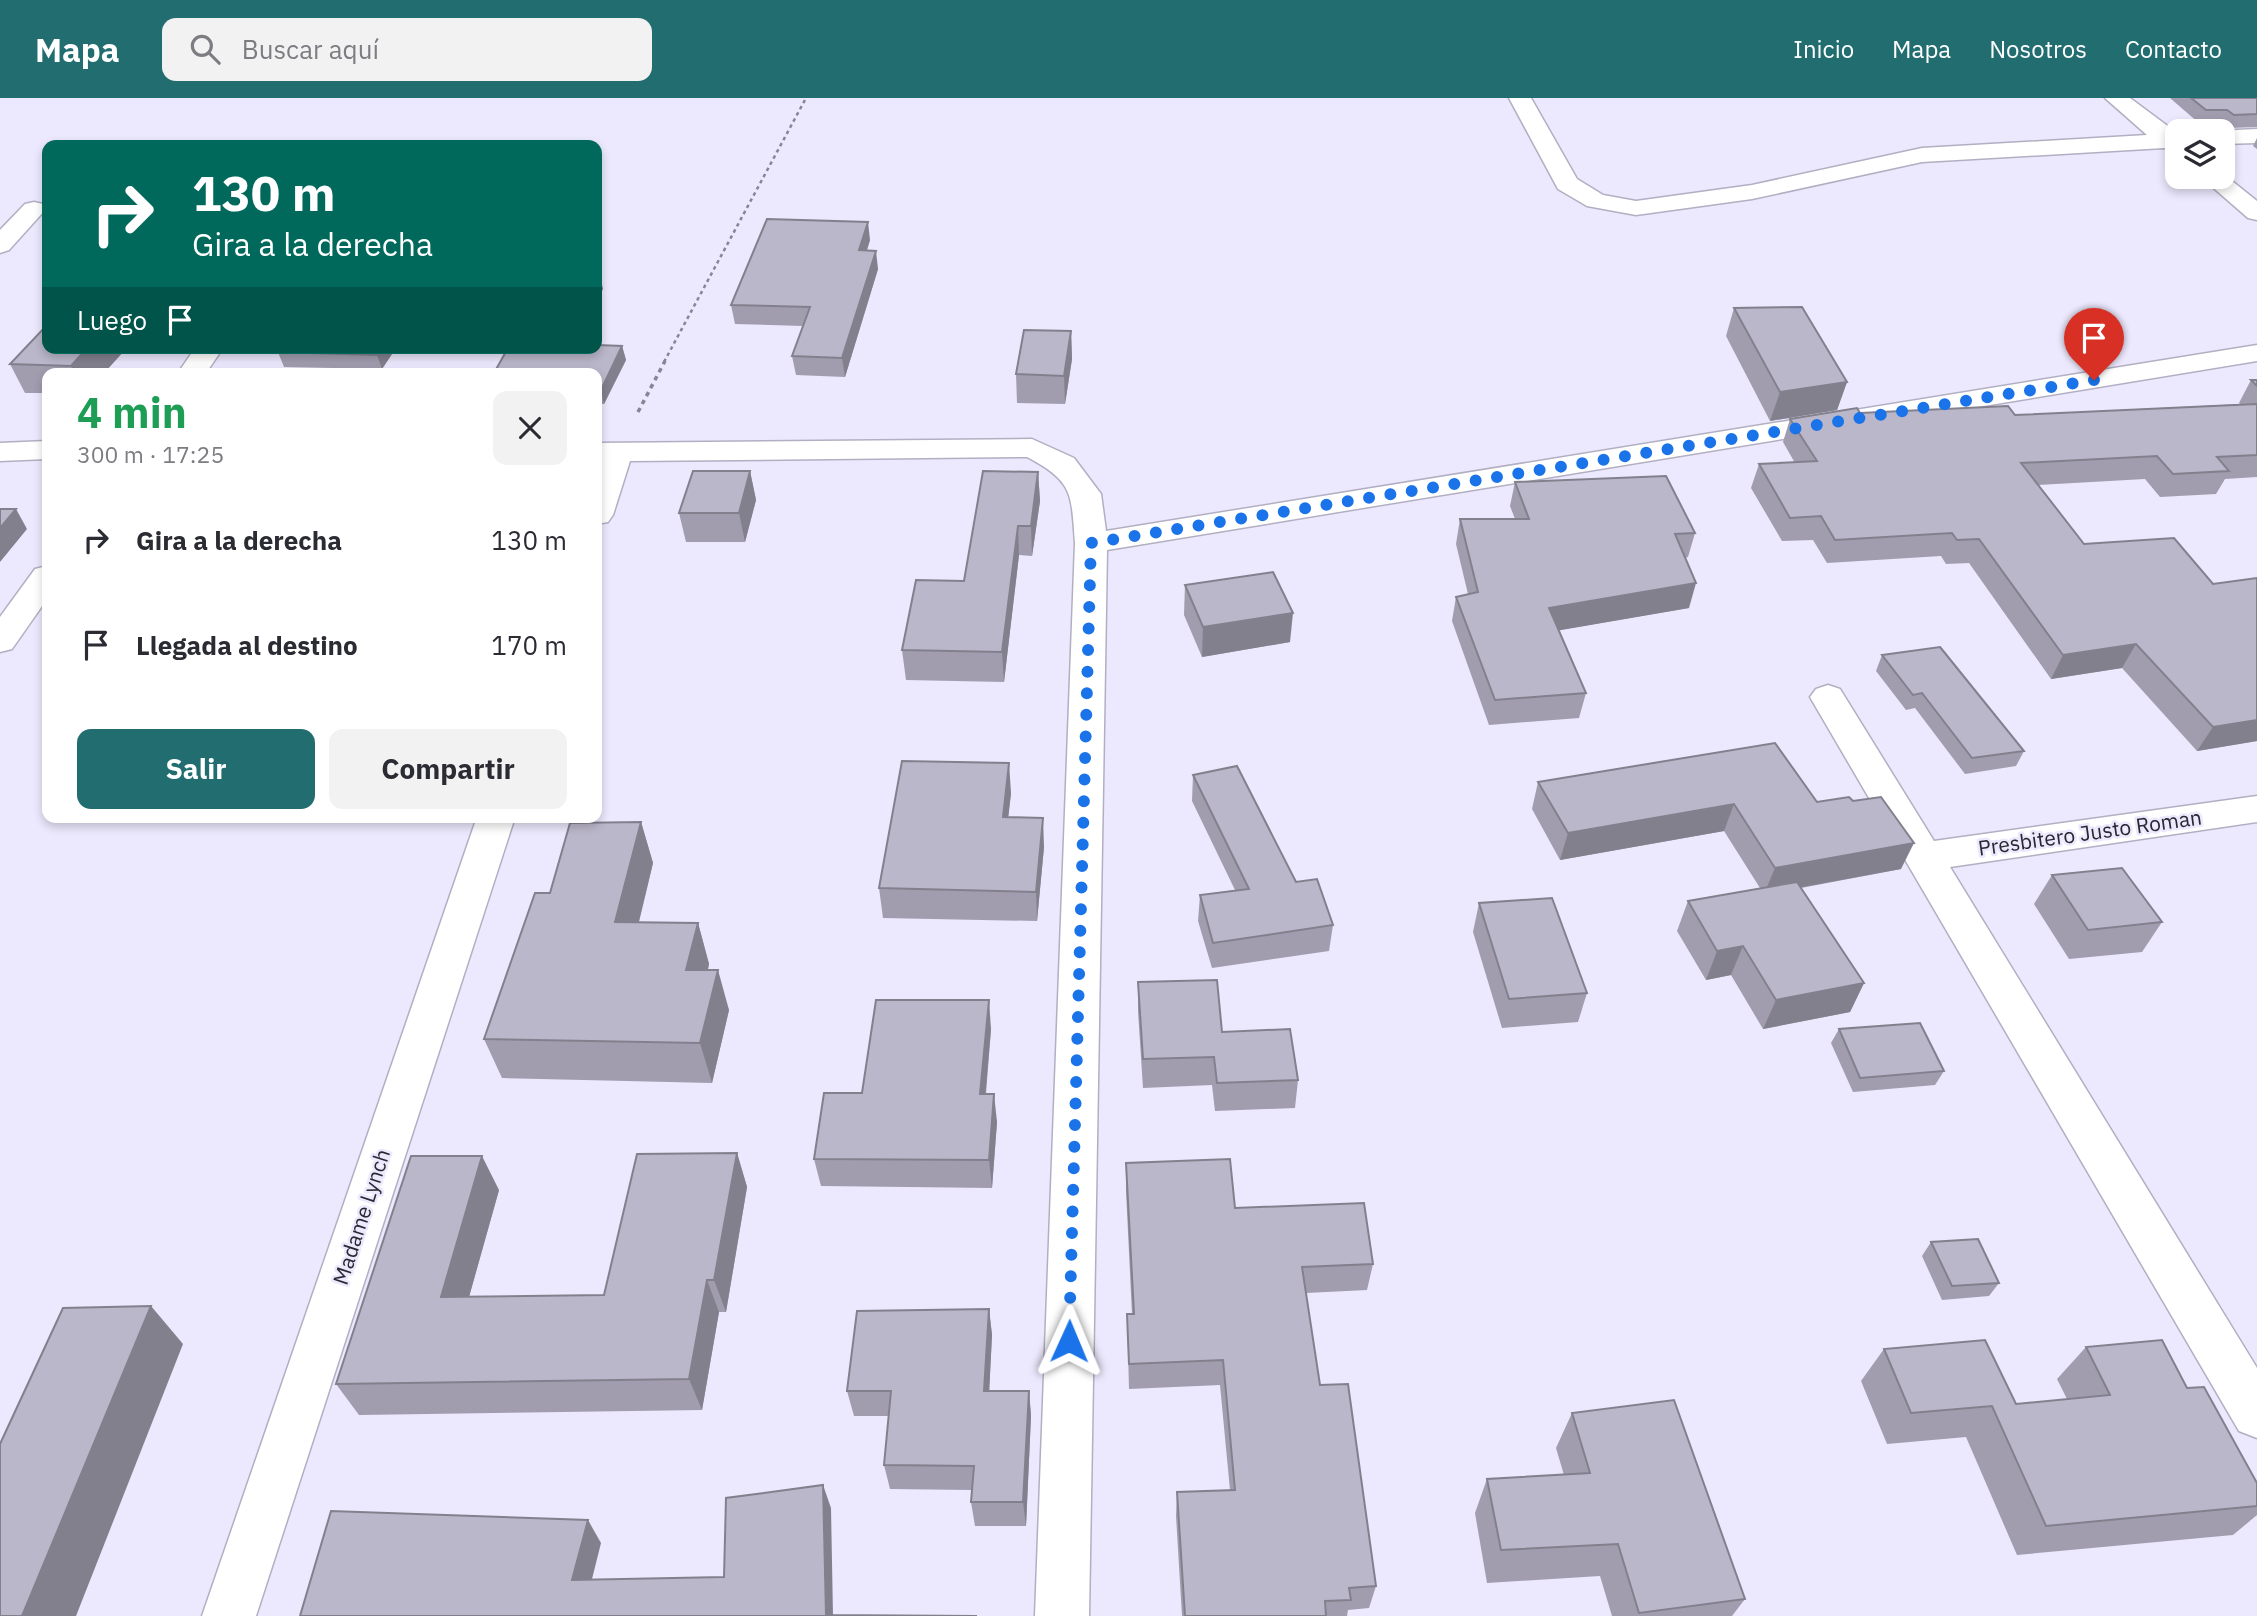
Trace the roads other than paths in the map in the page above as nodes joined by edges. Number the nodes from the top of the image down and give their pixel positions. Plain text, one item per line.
1 (1520, 98) edge
2 (2116, 98) edge
3 (2165, 135) edge
4 (2257, 136) edge
5 (2235, 137) edge
6 (2165, 142) edge
7 (2228, 189) edge
8 (22, 206) dead end
9 (2257, 213) edge
10 (0, 245) edge
11 (2257, 353) edge
12 (42, 450) edge
13 (0, 452) edge
14 (607, 452) edge
15 (602, 484) edge
16 (1091, 543) junction
17 (42, 583) edge
18 (0, 641) edge
19 (1828, 697) dead end
20 (2257, 809) edge
21 (494, 823) edge
22 (1924, 857) junction
23 (2257, 1414) edge
24 (229, 1616) edge
25 (1062, 1616) edge

1 - 6 street
2 - 3 street
4 - 5 street
7 - 9 street
8 - 10 street
11 - 16 street
12 - 13 street
14 - 15 street
14 - 16 street
16 - 25 street
17 - 18 street
19 - 22 street
20 - 22 street, Presbitero Justo Roman
21 - 24 street, Madame Lynch
22 - 23 street

